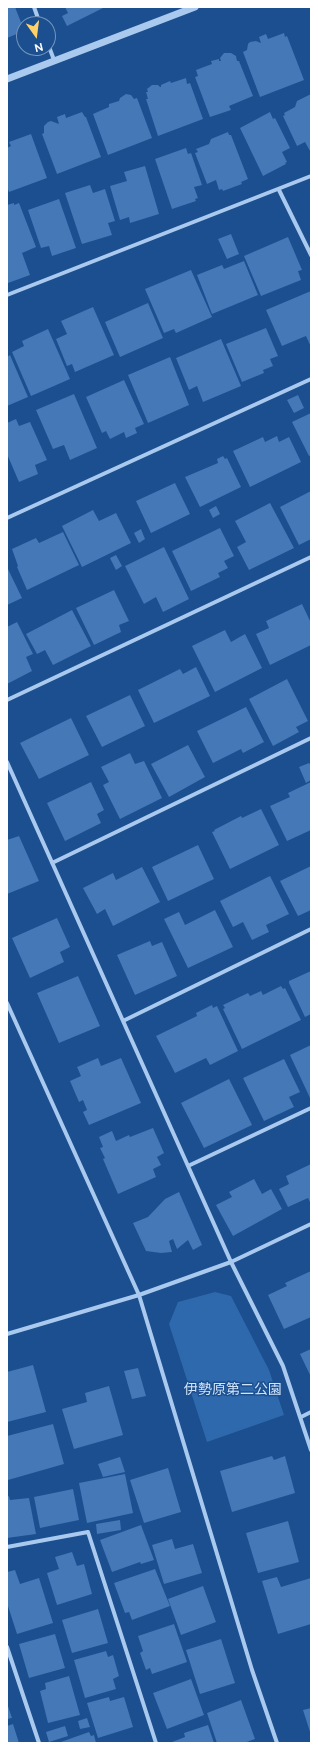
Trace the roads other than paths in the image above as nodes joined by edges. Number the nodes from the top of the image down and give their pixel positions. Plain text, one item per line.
1 (196, 7) edge
2 (52, 56) edge
3 (54, 60) junction
4 (7, 79) edge
5 (311, 176) edge
6 (279, 190) junction
7 (311, 255) edge
8 (7, 295) edge
9 (311, 379) edge
10 (7, 518) edge
11 (311, 557) edge
12 (7, 700) edge
13 (311, 738) edge
14 (7, 762) edge
15 (52, 863) junction
16 (311, 930) edge
17 (7, 1003) edge
18 (123, 1021) junction
19 (311, 1108) edge
20 (188, 1166) junction
21 (311, 1224) edge
22 (231, 1262) junction
23 (139, 1295) junction
24 (7, 1334) edge
25 (311, 1412) edge
26 (301, 1416) junction
27 (311, 1450) edge
28 (7, 1547) edge
29 (7, 1646) edge
30 (39, 1743) edge
31 (156, 1743) edge
32 (277, 1743) edge

1 - 3 street
2 - 3 street
3 - 4 street
5 - 6 street
6 - 7 street
6 - 8 street
9 - 10 street
11 - 12 street
13 - 15 street
14 - 15 street
15 - 18 street
16 - 18 street
17 - 23 street
18 - 20 street
19 - 20 street
20 - 22 street
21 - 22 street
22 - 23 street
22 - 26 street
23 - 24 street
23 - 32 street
25 - 26 street
26 - 27 street
28 - 31 street
29 - 30 street

